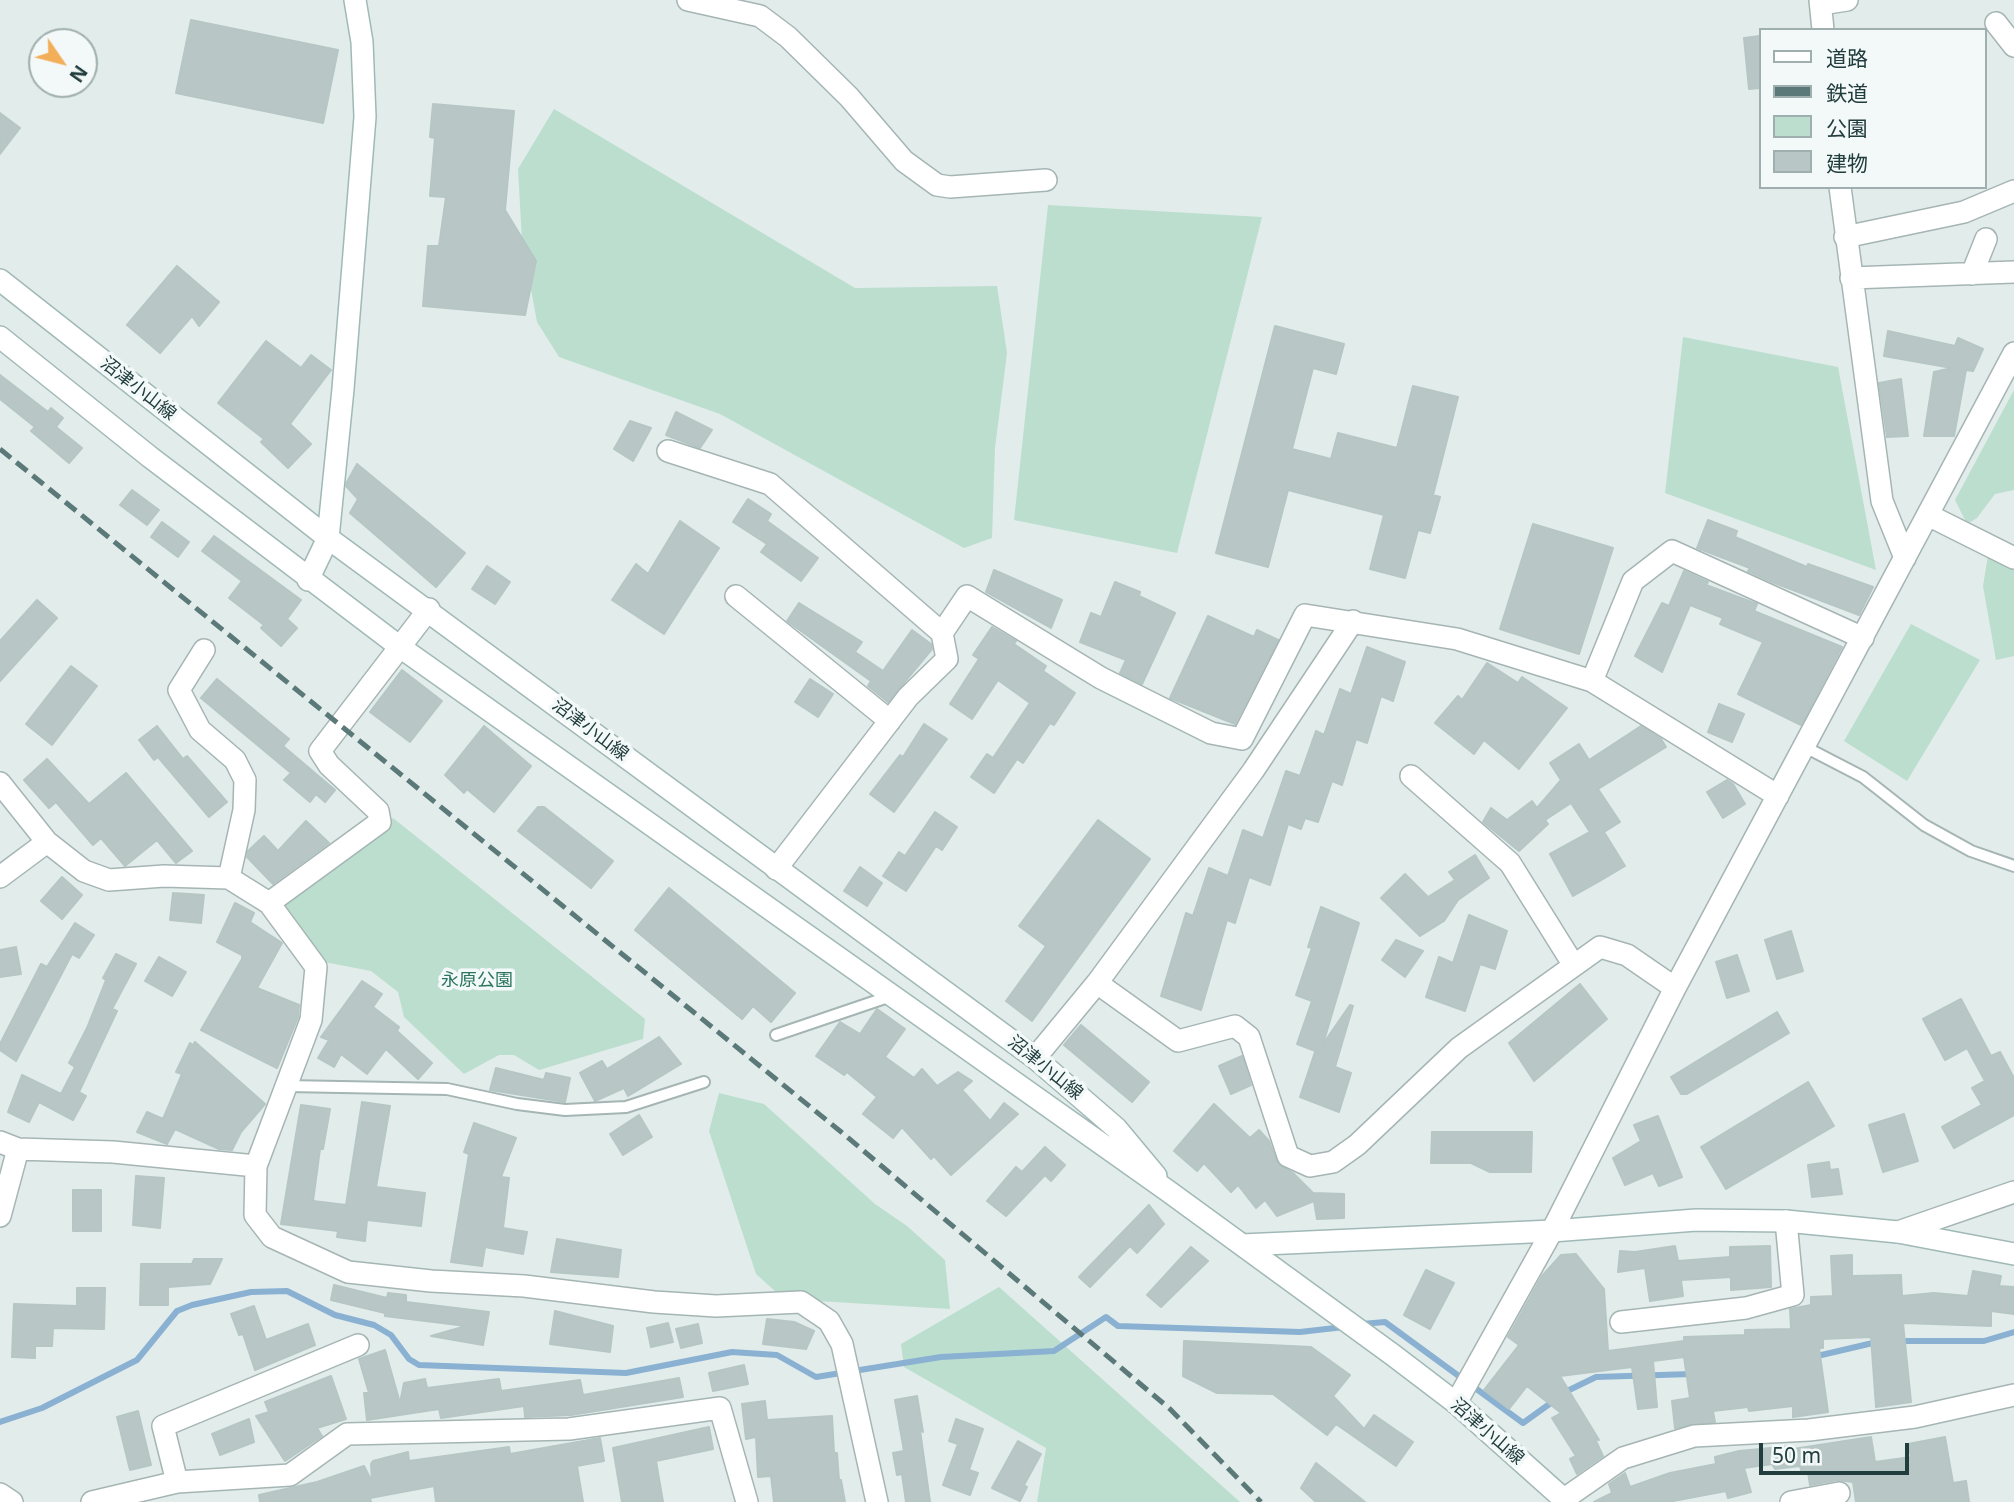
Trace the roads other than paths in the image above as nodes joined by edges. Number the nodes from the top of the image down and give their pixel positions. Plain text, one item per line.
1 (355, 0) edge
2 (688, 0) edge
3 (1847, 0) edge
4 (1820, 2) edge
5 (1996, 23) dead end
6 (1823, 28) edge
7 (2014, 46) edge
8 (1046, 180) dead end
9 (1840, 189) edge
10 (2014, 191) edge
11 (1845, 237) junction
12 (1986, 239) dead end
13 (2014, 272) edge
14 (1972, 274) junction
15 (1851, 278) junction
16 (0, 281) edge
17 (0, 337) edge
18 (2014, 353) edge
19 (668, 451) dead end
20 (1928, 516) junction
21 (328, 538) junction
22 (1905, 558) junction
23 (2014, 558) edge
24 (308, 580) junction
25 (736, 596) dead end
26 (429, 609) junction
27 (1353, 621) junction
28 (942, 633) junction
29 (1863, 638) junction
30 (400, 647) junction
31 (204, 650) dead end
32 (1592, 681) junction
33 (890, 721) junction
34 (1805, 747) junction
35 (1410, 776) dead end
36 (0, 783) edge
37 (1778, 796) junction
38 (47, 842) junction
39 (2014, 866) edge
40 (776, 869) junction
41 (0, 877) edge
42 (229, 878) junction
43 (269, 903) junction
44 (1573, 964) junction
45 (1097, 983) junction
46 (1675, 988) junction
47 (891, 996) junction
48 (776, 1035) dead end
49 (1035, 1058) junction
50 (704, 1082) dead end
51 (287, 1086) junction
52 (9, 1146) edge
53 (256, 1166) junction
54 (1168, 1191) junction
55 (2014, 1192) edge
56 (0, 1216) edge
57 (1786, 1221) junction
58 (1552, 1231) junction
59 (1898, 1232) junction
60 (1241, 1245) junction
61 (2014, 1254) edge
62 (1620, 1322) dead end
63 (358, 1345) dead end
64 (2014, 1395) edge
65 (1456, 1403) junction
66 (177, 1482) junction
67 (1839, 1493) dead end
68 (0, 1494) edge
69 (1565, 1501) edge
70 (12, 1502) edge
71 (92, 1502) edge
72 (747, 1502) edge
73 (877, 1502) edge
74 (1791, 1502) edge

1 - 21 street
2 - 8 street
3 - 4 street
4 - 6 street
5 - 7 street
9 - 11 street
10 - 11 street
11 - 15 street
12 - 14 street
13 - 14 street
14 - 15 street
15 - 22 street
16 - 21 street, 沼津小山線
17 - 24 street, 沼津小山線
18 - 20 street
19 - 28 street
20 - 22 street
20 - 23 street
21 - 24 street
21 - 26 street, 沼津小山線
22 - 29 street
24 - 30 street, 沼津小山線
25 - 33 street
26 - 30 street
26 - 40 street, 沼津小山線
27 - 28 street
27 - 32 street
27 - 45 street
28 - 33 street
29 - 32 street
29 - 34 street
30 - 43 street
30 - 47 street, 沼津小山線
31 - 42 street
32 - 37 street
33 - 40 street
34 - 37 street
34 - 39 lane
35 - 44 street
36 - 38 street
37 - 46 street
38 - 41 street
38 - 42 street
40 - 49 street, 沼津小山線
42 - 43 street
43 - 51 street
44 - 45 street
44 - 46 street
45 - 49 street
46 - 58 street
47 - 48 lane
47 - 54 street, 沼津小山線
49 - 54 street, 沼津小山線
50 - 51 lane
51 - 53 street
52 - 53 street
52 - 56 street
53 - 73 street
54 - 60 street, 沼津小山線
55 - 59 street
57 - 58 street
57 - 59 street
57 - 62 street
58 - 60 street
58 - 65 street
59 - 61 street
60 - 65 street, 沼津小山線
63 - 66 street
64 - 69 street
65 - 69 street, 沼津小山線
66 - 71 street
66 - 72 street
67 - 74 street
68 - 70 street

